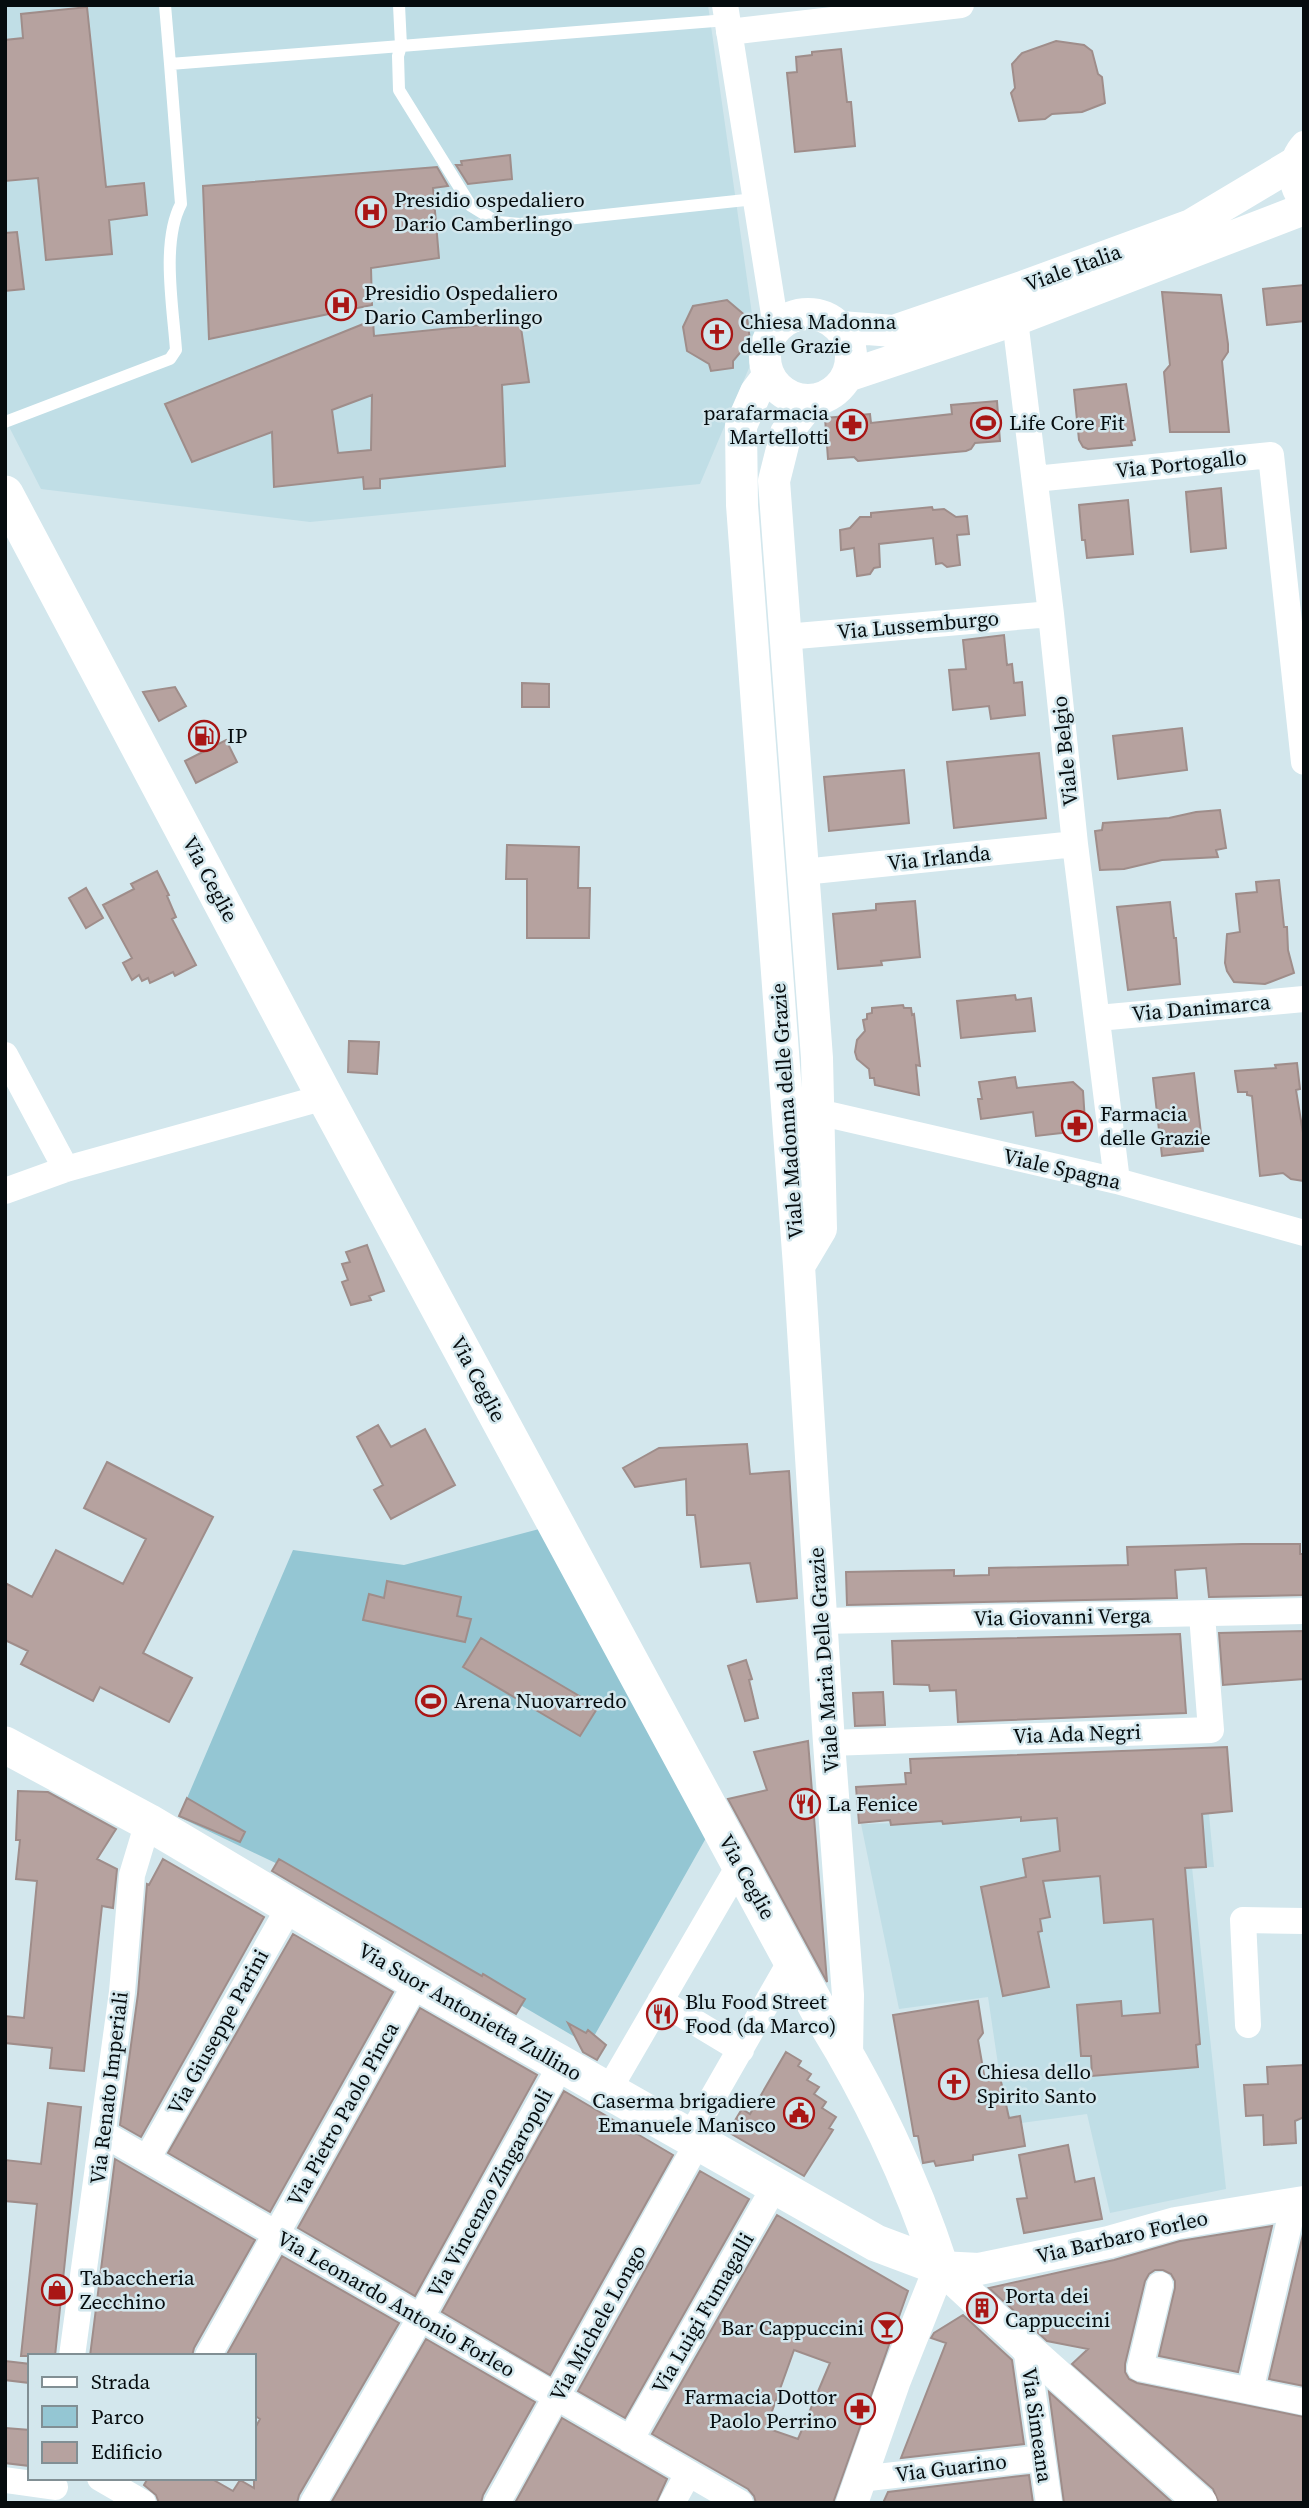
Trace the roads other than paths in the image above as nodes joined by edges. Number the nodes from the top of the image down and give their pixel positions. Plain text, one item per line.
1 (165, 5) edge
2 (398, 5) edge
3 (961, 5) edge
4 (727, 19) edge
5 (401, 46) junction
6 (170, 64) junction
7 (1298, 154) edge
8 (755, 199) junction
9 (1304, 202) edge
10 (1304, 209) edge
11 (1015, 320) junction
12 (776, 327) junction
13 (840, 327) junction
14 (768, 376) junction
15 (847, 376) junction
16 (812, 400) junction
17 (5, 422) edge
18 (1035, 479) junction
19 (5, 494) edge
20 (1051, 614) junction
21 (785, 637) junction
22 (1304, 762) edge
23 (1075, 844) junction
24 (803, 872) junction
25 (1304, 999) edge
26 (1098, 1018) junction
27 (5, 1055) edge
28 (326, 1097) junction
29 (818, 1112) junction
30 (66, 1169) junction
31 (1117, 1181) junction
32 (5, 1191) edge
33 (1304, 1233) edge
34 (799, 1266) junction
35 (1304, 1611) edge
36 (1202, 1615) junction
37 (821, 1621) junction
38 (829, 1743) junction
39 (5, 1745) edge
40 (148, 1822) junction
41 (740, 1864) junction
42 (290, 1906) junction
43 (1304, 1921) edge
44 (792, 1959) junction
45 (417, 1982) junction
46 (660, 2001) junction
47 (1248, 2025) dead end
48 (741, 2050) junction
49 (847, 2055) junction
50 (561, 2065) junction
51 (608, 2091) junction
52 (104, 2134) junction
53 (694, 2140) junction
54 (146, 2159) junction
55 (775, 2186) junction
56 (1299, 2202) edge
57 (276, 2235) junction
58 (940, 2267) junction
59 (1159, 2287) dead end
60 (421, 2317) junction
61 (1026, 2347) junction
62 (72, 2354) edge
63 (209, 2354) edge
64 (1250, 2391) junction
65 (556, 2398) junction
66 (1304, 2402) edge
67 (630, 2440) junction
68 (1042, 2458) junction
69 (688, 2473) junction
70 (5, 2480) edge
71 (105, 2480) edge
72 (55, 2489) edge
73 (856, 2491) edge
74 (137, 2492) edge
75 (313, 2503) edge
76 (497, 2503) edge
77 (673, 2503) edge
78 (740, 2503) edge
79 (1049, 2503) edge
80 (1201, 2503) edge

1 - 6 lane
2 - 5 lane
3 - 4 street
4 - 5 lane
4 - 8 street
5 - 6 lane
5 - 8 lane
6 - 17 lane
7 - 9 street
7 - 13 street, Viale Italia
8 - 12 street
10 - 11 street, Viale Italia
11 - 15 street, Viale Italia
11 - 18 street, Viale Belgio
12 - 13 street
12 - 14 street
13 - 15 street
14 - 16 street
14 - 34 street, Viale Madonna delle Grazie
15 - 16 street
16 - 21 street, Viale Madonna delle Grazie
18 - 20 street, Viale Belgio
18 - 22 street, Via Portogallo
19 - 28 main road, Via Ceglie
20 - 21 street, Via Lussemburgo
20 - 23 street, Viale Belgio
21 - 24 street, Viale Madonna delle Grazie
23 - 24 street, Via Irlanda
23 - 26 street, Viale Belgio
24 - 29 street, Viale Madonna delle Grazie
25 - 26 street, Via Danimarca
26 - 31 street, Viale Belgio
27 - 30 street
28 - 30 street
28 - 41 main road, Via Ceglie
29 - 31 street, Viale Spagna
29 - 34 street, Viale Madonna delle Grazie
30 - 32 street
31 - 33 street, Viale Spagna
34 - 37 street, Viale Maria Delle Grazie
35 - 36 street, Via Giovanni Verga
36 - 37 street, Via Giovanni Verga
36 - 38 street, Via Ada Negri
37 - 38 street, Viale Maria Delle Grazie
38 - 49 street, Viale Maria Delle Grazie
39 - 40 main road, Via Suor Antonietta Zullino
40 - 42 main road, Via Suor Antonietta Zullino
40 - 52 street, Via Renato Imperiali
41 - 44 main road, Via Ceglie
41 - 46 street
42 - 45 main road, Via Suor Antonietta Zullino
42 - 54 street, Via Giuseppe Parini
43 - 47 street
44 - 48 street, Via Michele Longo
44 - 49 main road, Via Ceglie
45 - 50 main road, Via Suor Antonietta Zullino
45 - 57 street, Via Pietro Paolo Pinca
46 - 48 street
46 - 51 street
48 - 53 street, Via Michele Longo
49 - 58 main road, Via Ceglie
50 - 51 main road, Via Suor Antonietta Zullino
50 - 60 street, Via Vincenzo Zingaropoli
51 - 53 main road, Via Suor Antonietta Zullino
52 - 54 street, Via Leonardo Antonio Forleo
52 - 62 street, Via Renato Imperiali
53 - 55 main road, Via Suor Antonietta Zullino
53 - 65 street, Via Michele Longo
54 - 57 street, Via Leonardo Antonio Forleo
55 - 58 main road, Via Suor Antonietta Zullino
55 - 67 street, Via Luigi Fumagalli
56 - 58 street, Via Barbaro Forleo
56 - 64 street
57 - 60 street, Via Leonardo Antonio Forleo
57 - 63 street, Via Pietro Paolo Pinca
58 - 61 street
58 - 73 street
59 - 64 street
60 - 65 street, Via Leonardo Antonio Forleo
60 - 75 street, Via Vincenzo Zingaropoli
61 - 68 street, Via Simeana
61 - 80 street
64 - 66 street
65 - 67 street, Via Leonardo Antonio Forleo
65 - 76 street, Via Michele Longo
67 - 69 street, Via Leonardo Antonio Forleo
68 - 73 street, Via Guarino
68 - 79 street, Via Simeana
69 - 77 street
69 - 78 street, Via Leonardo Antonio Forleo
70 - 72 street
71 - 74 street

